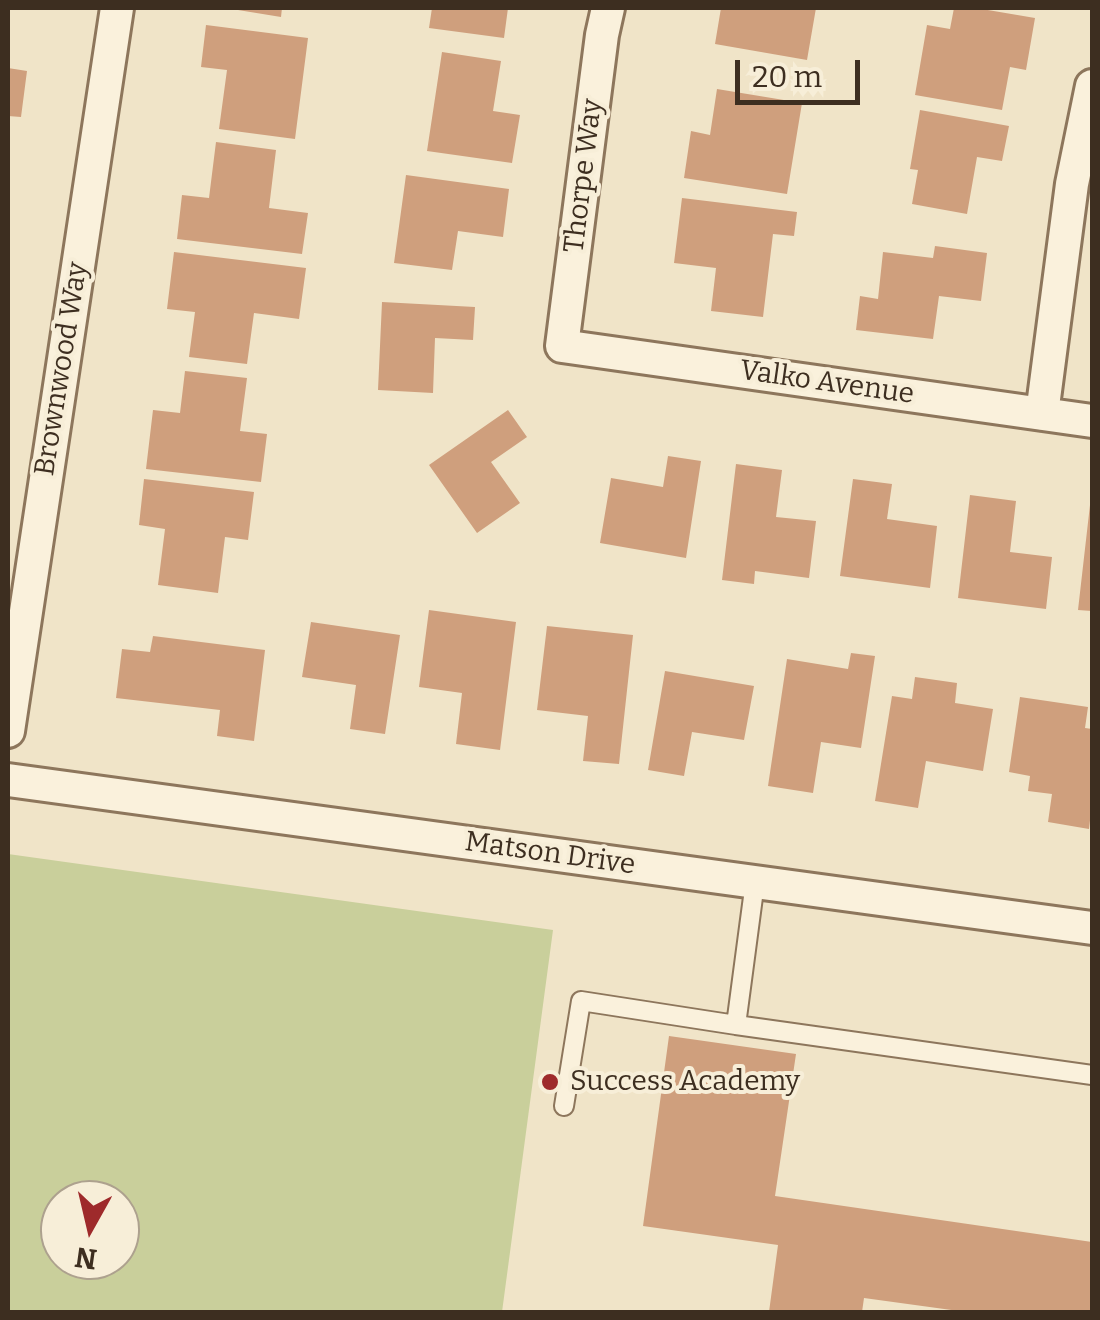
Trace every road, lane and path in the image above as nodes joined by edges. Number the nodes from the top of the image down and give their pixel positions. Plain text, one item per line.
1 (117, 8) edge
2 (608, 8) edge
3 (1092, 86) edge
4 (562, 346) joint
5 (1042, 414) junction
6 (1092, 421) edge
7 (8, 731) edge
8 (8, 780) edge
9 (755, 882) junction
10 (1092, 928) edge
11 (736, 1025) junction
12 (1092, 1075) edge
13 (564, 1106) dead end

1 - 7 street, Brownwood Way
2 - 4 street, Thorpe Way
3 - 5 street
4 - 5 street, Valko Avenue
5 - 6 street, Valko Avenue
8 - 9 street, Matson Drive
9 - 10 street, Matson Drive
9 - 11 lane
11 - 12 lane
11 - 13 lane

